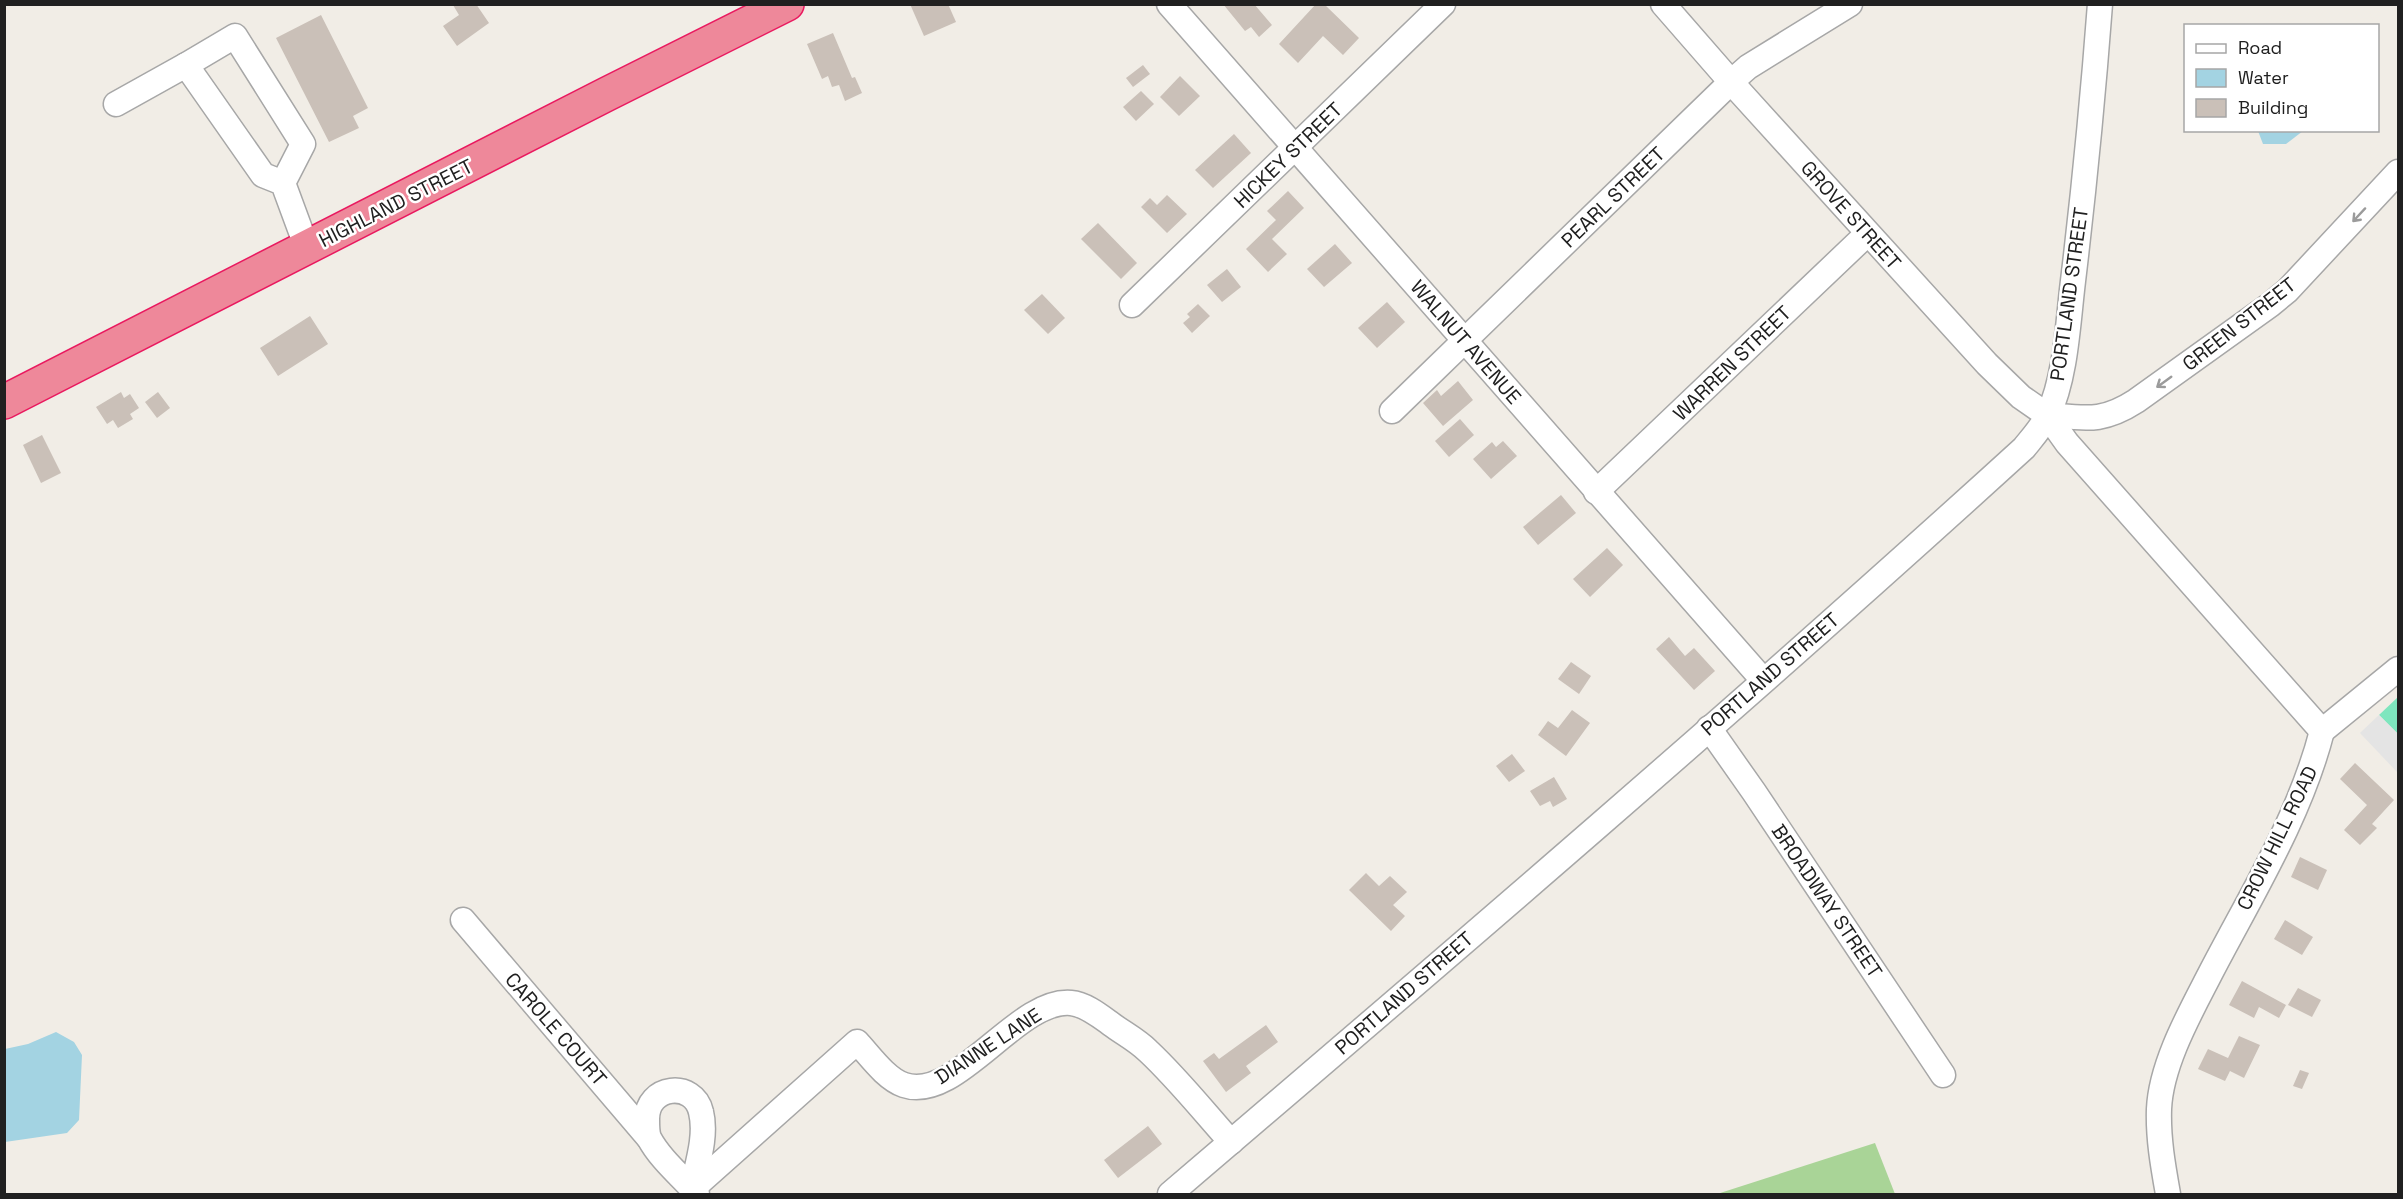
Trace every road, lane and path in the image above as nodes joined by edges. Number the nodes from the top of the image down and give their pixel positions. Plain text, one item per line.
1 (787, 4) edge
2 (1169, 4) edge
3 (1443, 4) edge
4 (1663, 4) edge
5 (1850, 4) edge
6 (2100, 4) edge
7 (186, 65) junction
8 (1731, 82) junction
9 (116, 105) dead end
10 (1296, 148) junction
11 (2398, 172) edge
12 (283, 183) junction
13 (1867, 234) junction
14 (307, 248) junction
15 (1132, 305) dead end
16 (1465, 340) junction
17 (4, 402) edge
18 (1392, 411) dead end
19 (2047, 415) junction
20 (2097, 418) junction
21 (2074, 452) junction
22 (1596, 492) junction
23 (2398, 669) edge
24 (1762, 680) junction
25 (1709, 728) junction
26 (2322, 731) junction
27 (463, 920) dead end
28 (1942, 1075) dead end
29 (648, 1137) junction
30 (1231, 1143) junction
31 (695, 1192) edge
32 (1170, 1194) edge
33 (2168, 1194) edge

1 - 14 highway, HIGHLAND STREET
2 - 10 street, WALNUT AVENUE
3 - 10 street, HICKEY STREET
4 - 8 street, GROVE STREET
5 - 8 street, PEARL STREET
6 - 19 street, PORTLAND STREET
7 - 9 street
7 - 12 street
7 - 12 street
8 - 13 street, GROVE STREET
8 - 16 street, PEARL STREET
10 - 15 street, HICKEY STREET
10 - 16 street, WALNUT AVENUE
11 -> 20 street, GREEN STREET
12 - 14 street
13 - 19 street, GROVE STREET
13 - 22 street, WARREN STREET
14 - 17 highway, HIGHLAND STREET
16 - 18 street, PEARL STREET
16 - 22 street, WALNUT AVENUE
19 - 20 street, GREEN STREET
19 - 21 street
19 - 24 street, PORTLAND STREET
20 - 21 street
21 - 26 street
22 - 24 street, WALNUT AVENUE
23 - 26 street
24 - 25 street, PORTLAND STREET
25 - 28 street, BROADWAY STREET
25 - 30 street, PORTLAND STREET
26 - 33 street, CROW HILL ROAD
27 - 29 street, CAROLE COURT
29 - 31 street, CAROLE COURT
29 - 31 street
30 - 31 street, DIANNE LANE
30 - 32 street, PORTLAND STREET

